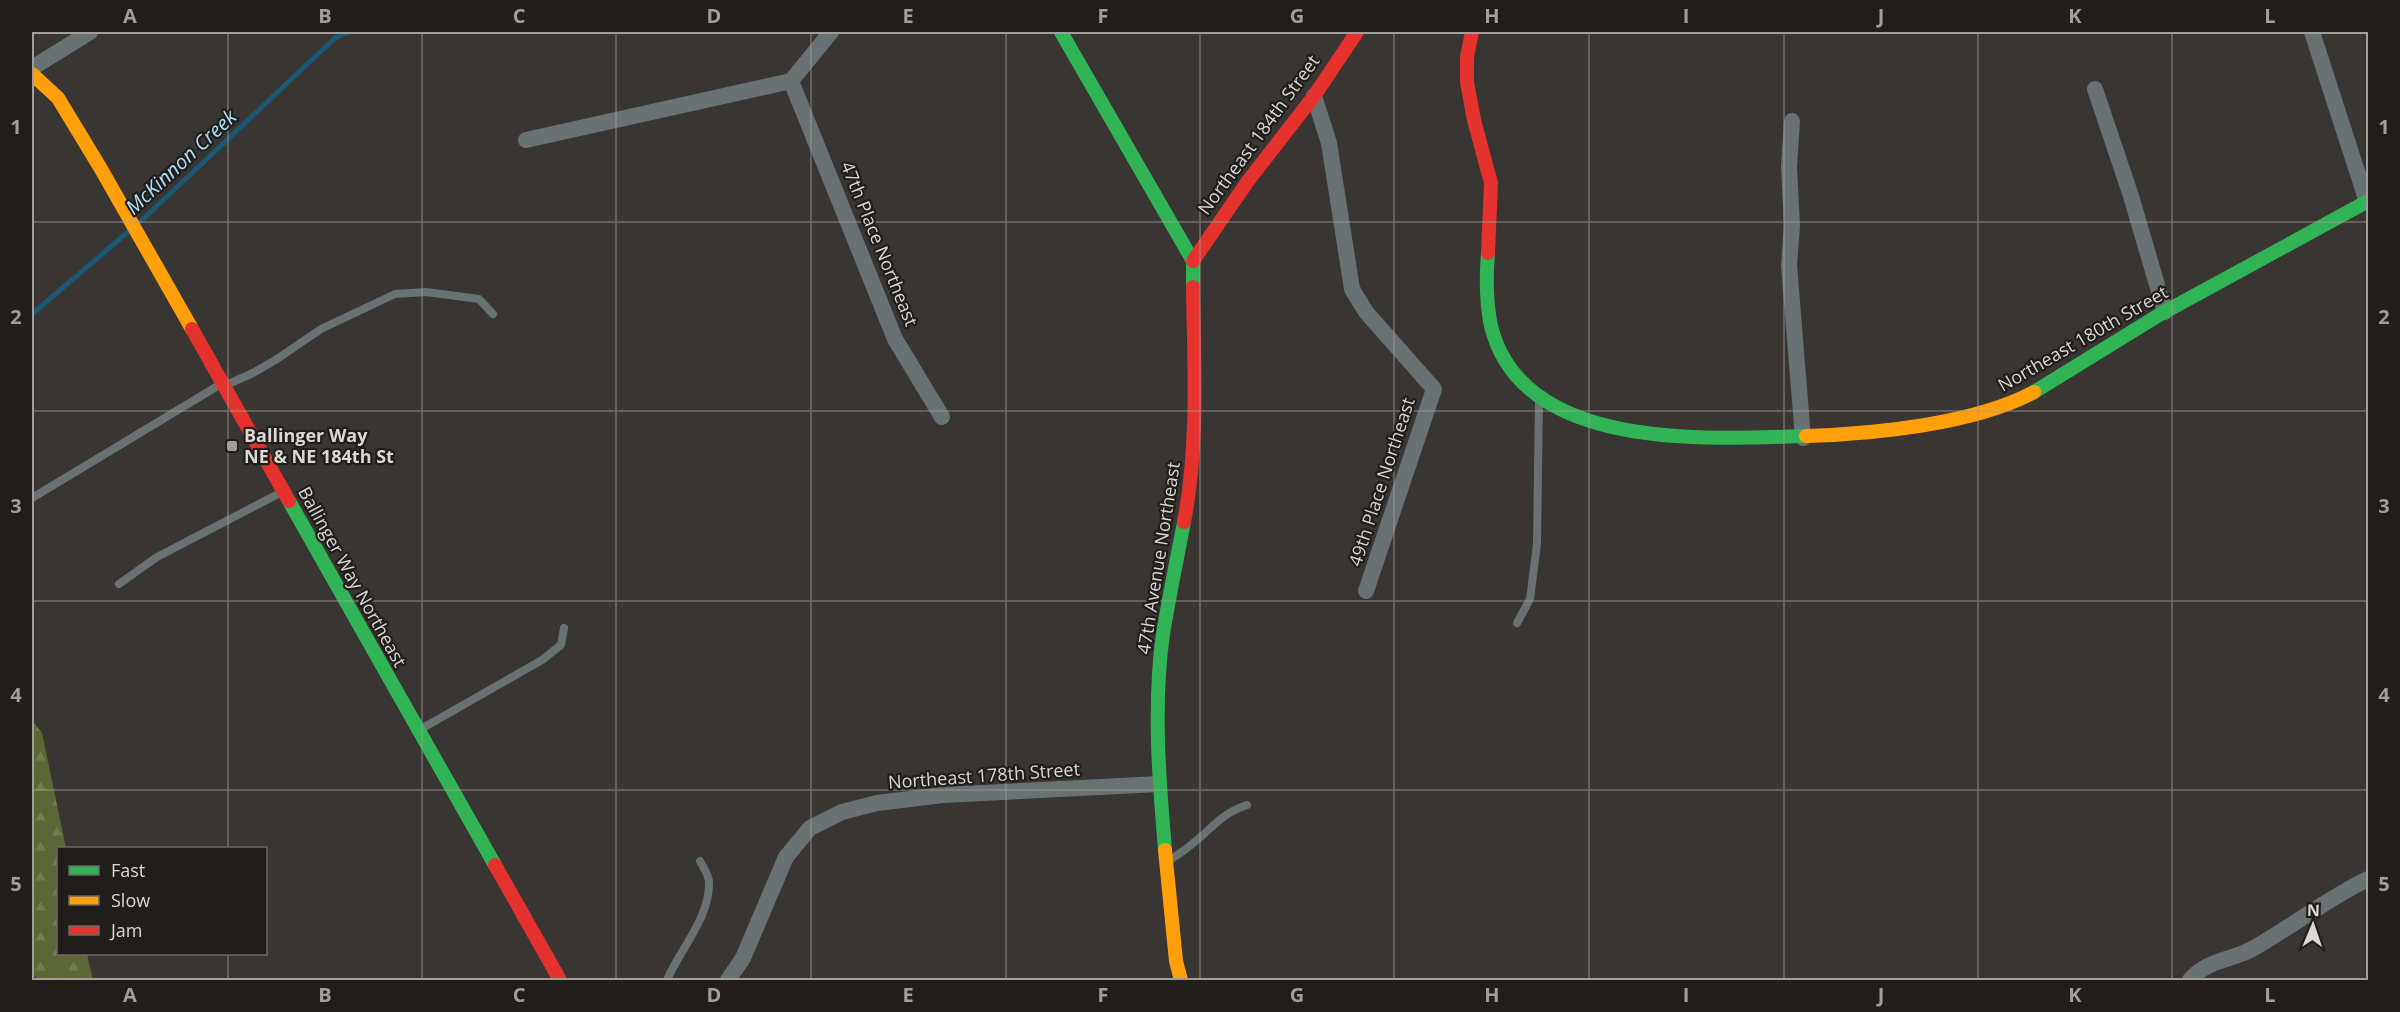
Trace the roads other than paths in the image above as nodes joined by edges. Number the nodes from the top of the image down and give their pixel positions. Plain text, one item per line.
1 (90, 32) edge
2 (831, 32) edge
3 (1061, 32) edge
4 (1357, 32) edge
5 (1472, 32) edge
6 (2312, 32) edge
7 (32, 68) edge
8 (32, 74) edge
9 (791, 81) junction
10 (2095, 89) dead end
11 (1314, 96) junction
12 (1792, 121) dead end
13 (526, 140) dead end
14 (2368, 202) edge
15 (1193, 261) junction
16 (2165, 312) junction
17 (494, 314) dead end
18 (222, 385) junction
19 (1539, 394) junction
20 (942, 417) dead end
21 (1803, 438) junction
22 (283, 491) junction
23 (32, 498) edge
24 (118, 584) dead end
25 (1366, 591) dead end
26 (1517, 623) dead end
27 (564, 628) dead end
28 (418, 731) junction
29 (1159, 784) junction
30 (1247, 805) dead end
31 (700, 861) dead end
32 (1167, 862) junction
33 (2368, 879) edge
34 (560, 981) edge
35 (667, 981) edge
36 (728, 981) edge
37 (1181, 981) edge
38 (2190, 981) edge

1 - 7 street
2 - 9 street
3 - 15 street, 47th Avenue Northeast
4 - 11 street, Northeast 184th Street
5 - 19 street, Northeast 180th Street
6 - 14 street
8 - 18 street, Ballinger Way Northeast
9 - 13 street
9 - 20 street, 47th Place Northeast
10 - 16 street
11 - 15 street, Northeast 184th Street
11 - 25 street, 49th Place Northeast
12 - 21 street
14 - 16 street, Northeast 180th Street
15 - 29 street, 47th Avenue Northeast
16 - 21 street, Northeast 180th Street
17 - 18 lane
18 - 22 street, Ballinger Way Northeast
18 - 23 lane
19 - 21 street, Northeast 180th Street
19 - 26 lane
22 - 24 lane
22 - 28 street, Ballinger Way Northeast
27 - 28 lane
28 - 34 street, Ballinger Way Northeast
29 - 32 street, 47th Avenue Northeast
29 - 36 street, Northeast 178th Street
30 - 32 lane
31 - 35 lane
32 - 37 street, 47th Avenue Northeast
33 - 38 street

